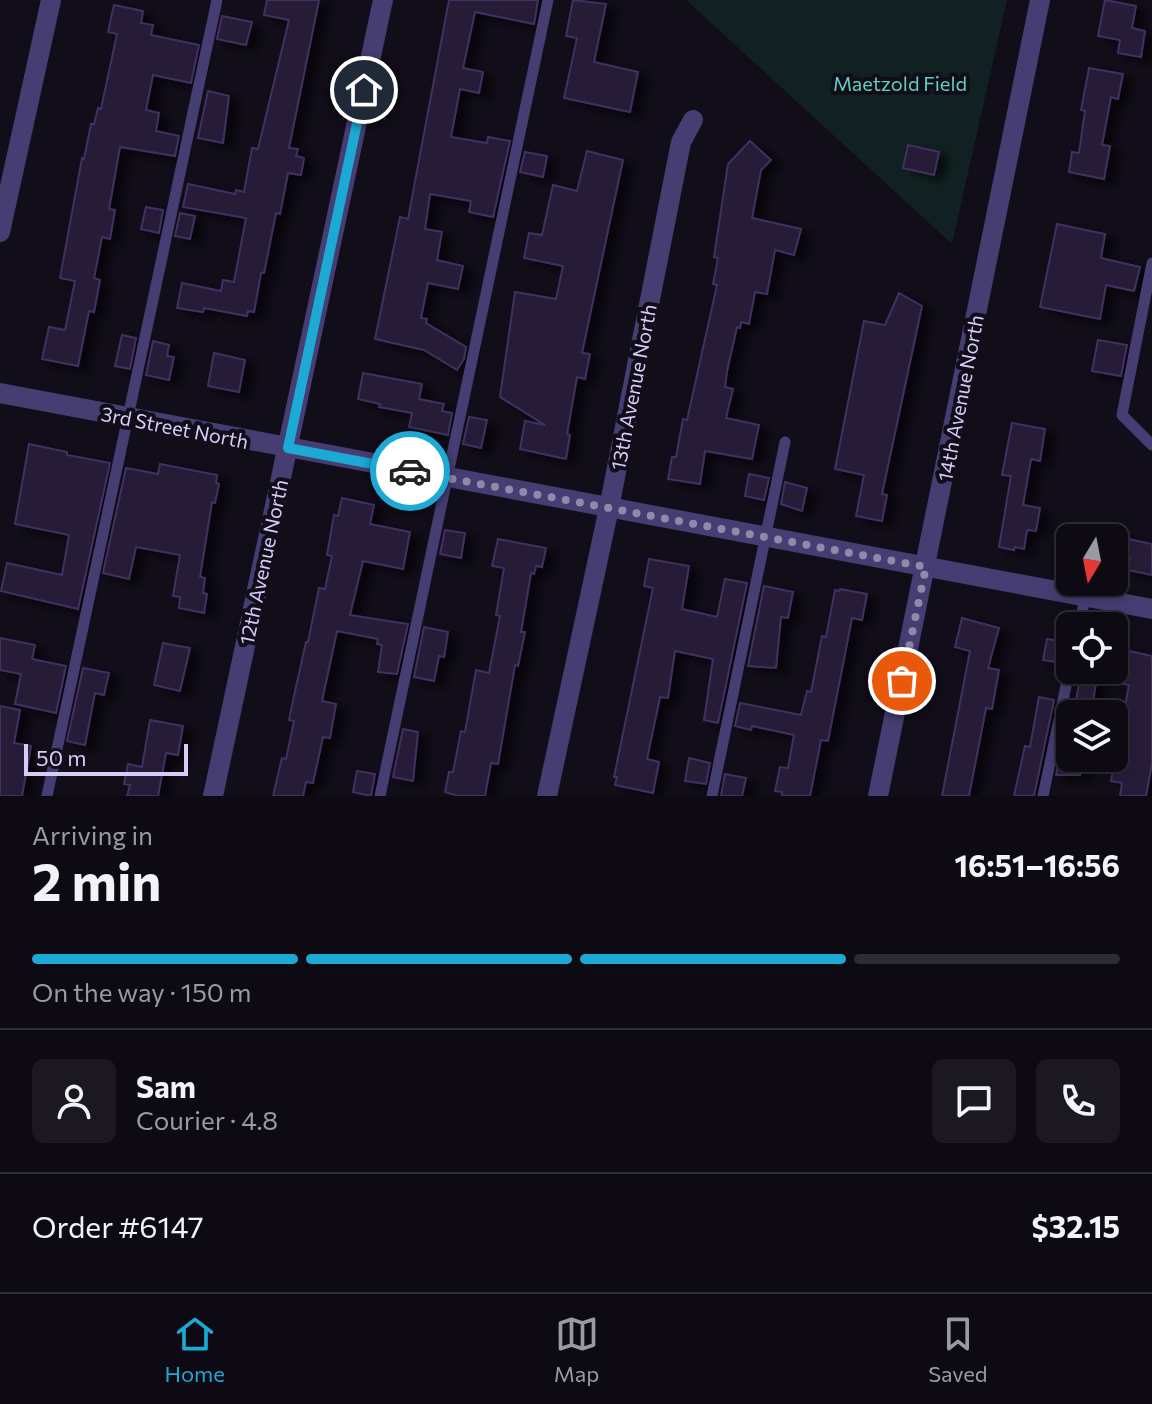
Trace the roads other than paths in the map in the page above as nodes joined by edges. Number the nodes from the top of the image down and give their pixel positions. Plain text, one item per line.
1 (51, 0) edge
2 (217, 0) edge
3 (383, 0) edge
4 (548, 0) edge
5 (1040, 0) edge
6 (693, 120) dead end
7 (0, 232) edge
8 (1152, 263) edge
9 (0, 393) edge
10 (128, 417) junction
11 (785, 442) dead end
12 (1152, 445) edge
13 (288, 448) junction
14 (447, 478) junction
15 (609, 508) junction
16 (766, 536) junction
17 (926, 567) junction
18 (1085, 598) junction
19 (1152, 609) edge
20 (1082, 612) edge
21 (1066, 684) edge
22 (47, 796) edge
23 (213, 796) edge
24 (380, 796) edge
25 (547, 796) edge
26 (712, 796) edge
27 (878, 796) edge
28 (1043, 796) edge

1 - 7 street
2 - 10 lane
3 - 13 street, 12th Avenue North
4 - 14 lane
5 - 17 street, 14th Avenue North
6 - 15 street, 13th Avenue North
8 - 12 lane
9 - 10 street, 3rd Street North
10 - 13 street, 3rd Street North
10 - 22 lane
11 - 16 lane
13 - 14 street, 3rd Street North
13 - 23 street, 12th Avenue North
14 - 15 street, 3rd Street North
14 - 24 lane
15 - 16 street, 3rd Street North
15 - 25 street, 13th Avenue North
16 - 17 street, 3rd Street North
16 - 26 lane
17 - 18 street, 3rd Street North
17 - 27 street, 14th Avenue North
18 - 19 street, 3rd Street North
18 - 20 lane
21 - 28 lane

